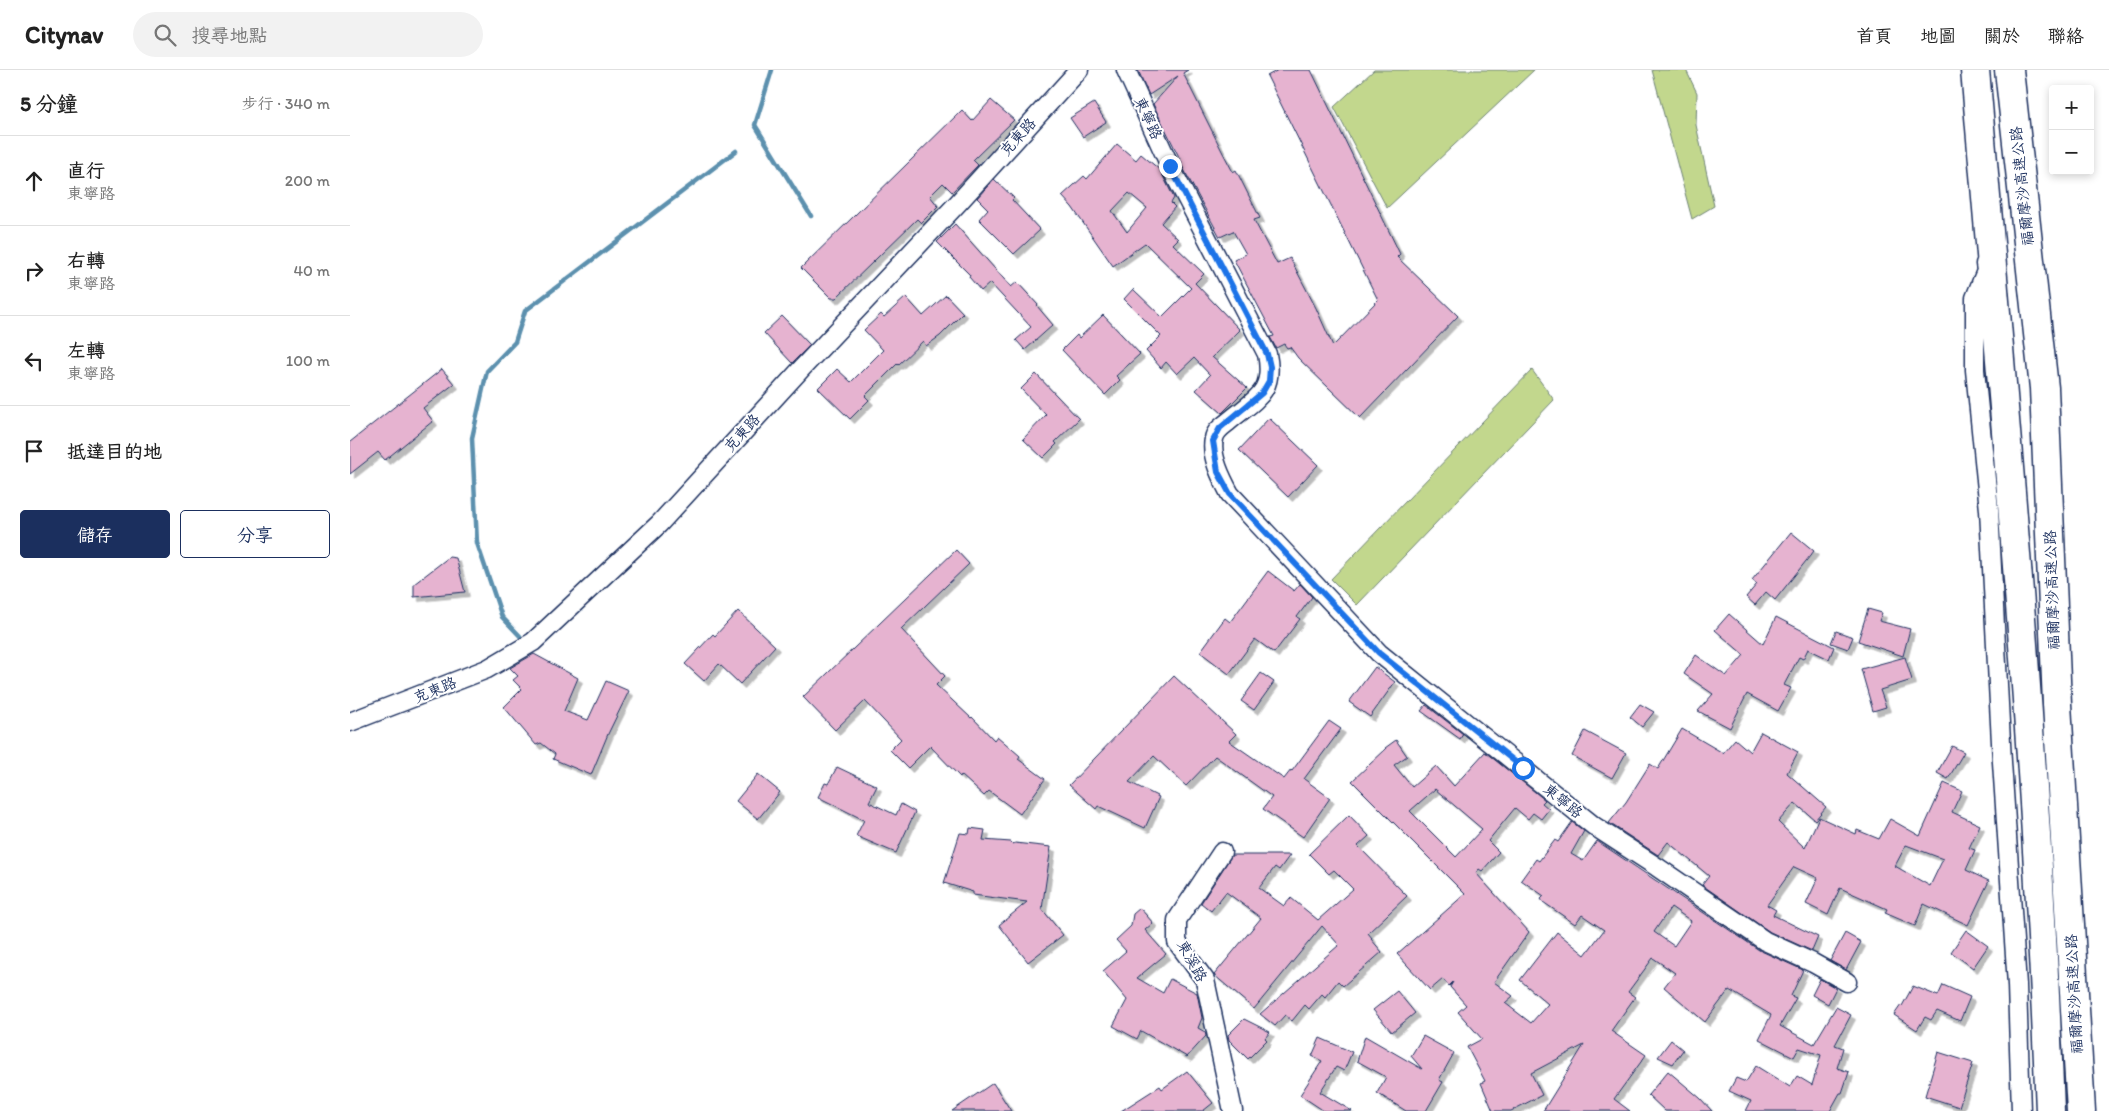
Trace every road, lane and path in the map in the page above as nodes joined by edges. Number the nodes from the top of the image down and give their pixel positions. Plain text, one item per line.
1 (1079, 70) edge
2 (1126, 70) edge
3 (1962, 70) edge
4 (1975, 70) edge
5 (2009, 70) edge
6 (350, 722) edge
7 (1222, 852) dead end
8 (1847, 982) dead end
9 (1232, 1111) edge
10 (2021, 1111) edge
11 (2050, 1111) edge
12 (2081, 1111) edge

1 - 6 street, 克東路
2 - 8 street, 東寧路
3 - 10 street
4 - 11 highway, 福爾摩沙高速公路
5 - 12 highway, 福爾摩沙高速公路
7 - 9 street, 東溪路

